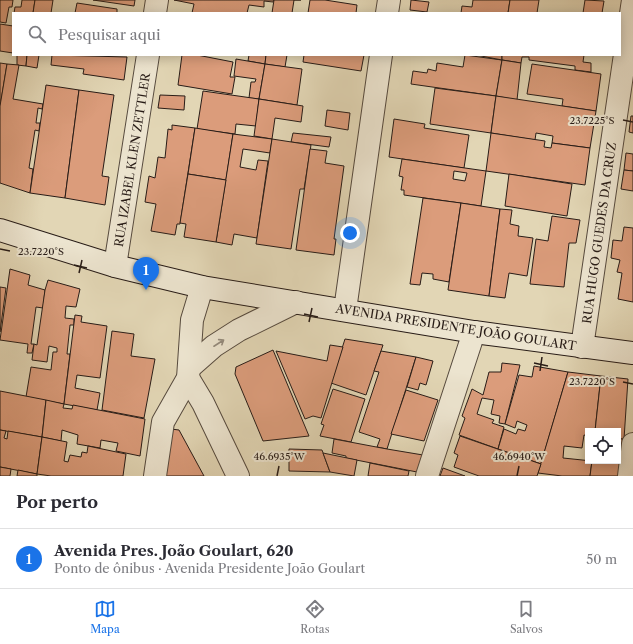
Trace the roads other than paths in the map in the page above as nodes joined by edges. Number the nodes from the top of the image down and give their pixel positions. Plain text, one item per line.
1 (157, 0) edge
2 (389, 0) edge
3 (633, 0) edge
4 (155, 12) edge
5 (387, 12) edge
6 (148, 56) edge
7 (381, 56) edge
8 (0, 230) edge
9 (115, 266) junction
10 (202, 286) junction
11 (296, 302) junction
12 (345, 310) junction
13 (474, 332) junction
14 (582, 347) junction
15 (633, 353) edge
16 (189, 373) junction
17 (633, 444) edge
18 (154, 476) edge
19 (238, 476) edge
20 (427, 476) edge
21 (629, 476) edge

1 - 4 street
2 - 5 street
3 - 14 street, RUA HUGO GUEDES DA CRUZ
6 - 9 street, RUA IZABEL KLEN ZETTLER
7 - 12 street
8 - 9 street, AVENIDA PRESIDENTE JOÃO GOULART
9 - 10 street, AVENIDA PRESIDENTE JOÃO GOULART
10 - 11 street, AVENIDA PRESIDENTE JOÃO GOULART
10 - 16 street
11 - 12 street, AVENIDA PRESIDENTE JOÃO GOULART
16 -> 11 street
12 - 13 street, AVENIDA PRESIDENTE JOÃO GOULART
13 - 14 street, AVENIDA PRESIDENTE JOÃO GOULART
13 - 20 street
14 - 15 street, AVENIDA PRESIDENTE JOÃO GOULART
16 - 18 street
16 - 19 street
17 - 21 street

